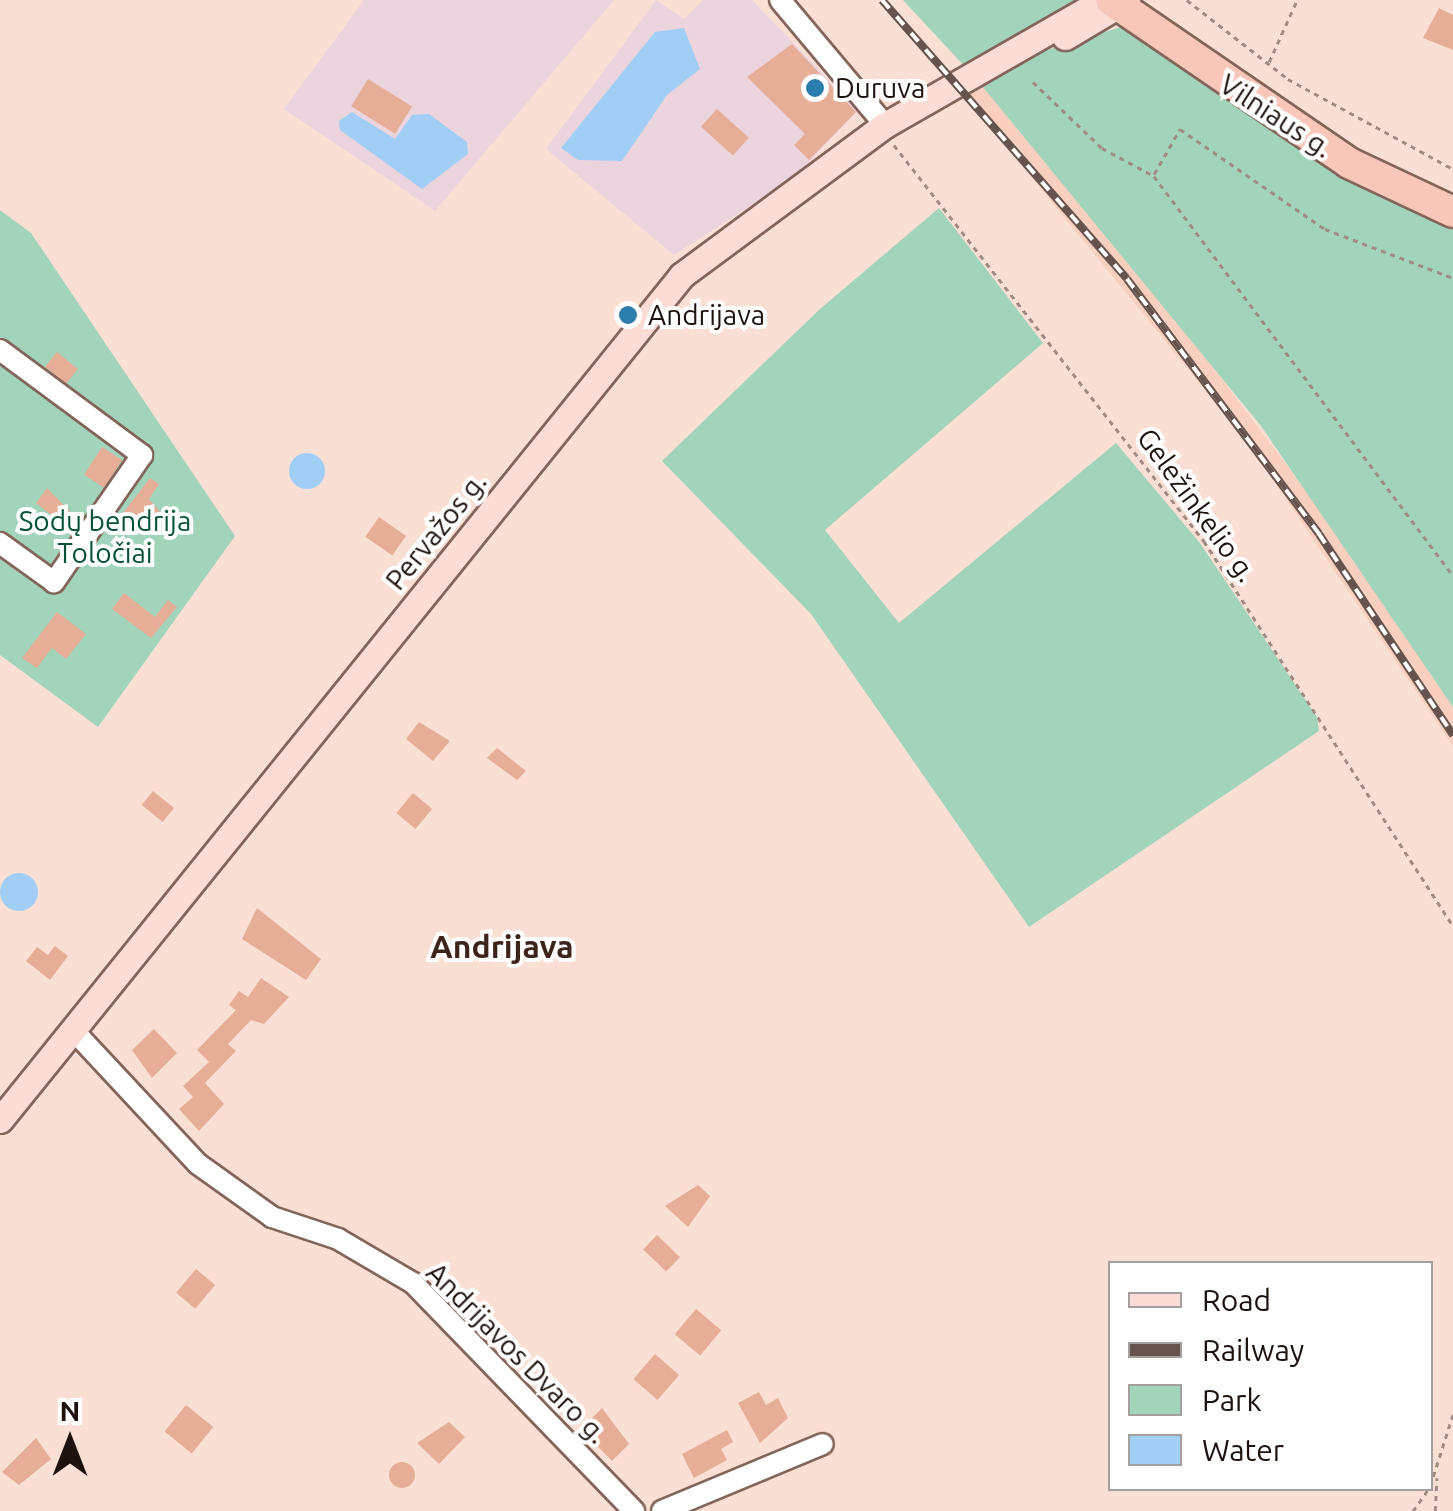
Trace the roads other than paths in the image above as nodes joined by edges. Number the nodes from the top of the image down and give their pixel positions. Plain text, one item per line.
1 (780, 0) edge
2 (1121, 2) edge
3 (885, 126) junction
4 (1453, 194) edge
5 (1453, 212) edge
6 (0, 350) edge
7 (0, 543) edge
8 (72, 1030) junction
9 (0, 1120) edge
10 (823, 1444) dead end
11 (634, 1511) edge
12 (662, 1511) edge

1 - 3 street
2 - 3 main road, Pervažos g.
2 - 4 highway, Vilniaus g.
2 - 5 highway, Vilniaus g.
3 - 8 main road, Pervažos g.
6 - 7 street
8 - 9 main road, Pervažos g.
8 - 11 street, Andrijavos Dvaro g.
10 - 12 street

